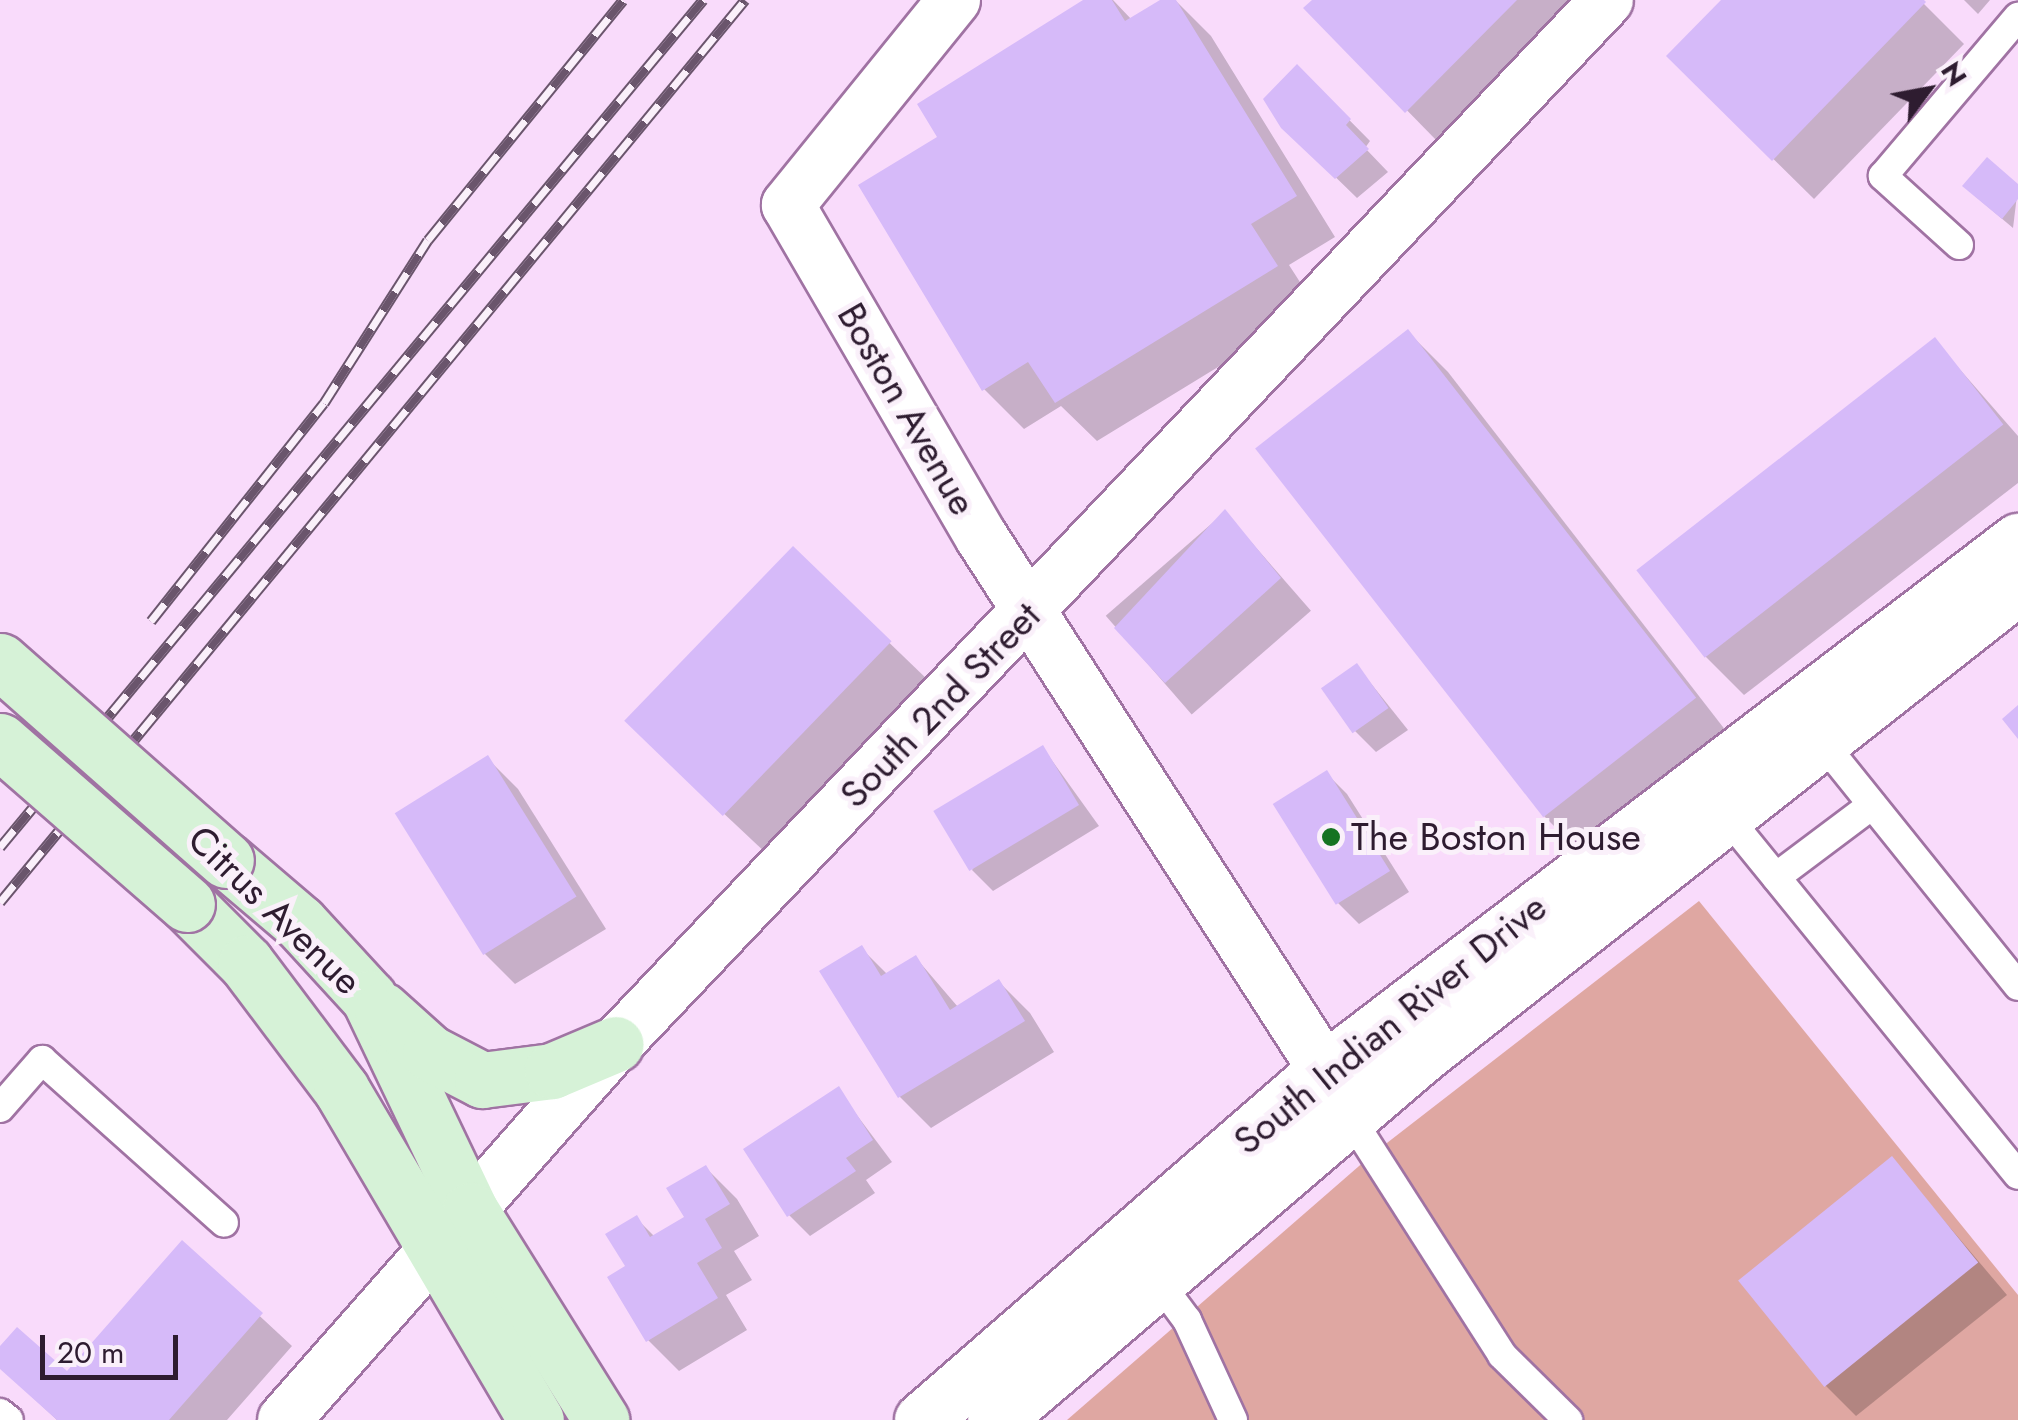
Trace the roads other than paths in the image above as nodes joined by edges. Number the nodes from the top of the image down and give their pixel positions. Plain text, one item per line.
1 (954, 0) edge
2 (1607, 0) edge
3 (2018, 17) edge
4 (1959, 245) dead end
5 (2018, 542) edge
6 (2018, 586) edge
7 (1030, 611) junction
8 (0, 662) edge
9 (0, 741) edge
10 (1822, 742) junction
11 (1872, 805) junction
12 (1727, 817) junction
13 (1776, 877) junction
14 (2018, 986) edge
15 (369, 998) junction
16 (616, 1044) junction
17 (1337, 1093) junction
18 (0, 1108) edge
19 (2018, 1176) edge
20 (224, 1224) dead end
21 (452, 1230) junction
22 (1158, 1281) junction
23 (0, 1413) edge
24 (9, 1420) edge
25 (284, 1420) edge
26 (536, 1420) edge
27 (601, 1420) edge
28 (922, 1420) edge
29 (995, 1420) edge
30 (1234, 1420) edge
31 (1568, 1420) edge

1 - 7 street, Boston Avenue
2 - 7 street, South 2nd Street
3 - 4 lane
5 - 17 street, South Indian River Drive
6 - 10 street, South Indian River Drive
7 - 16 street, South 2nd Street
7 - 17 street, Boston Avenue
8 - 15 main road, Citrus Avenue, bridge
9 - 21 main road, Citrus Avenue, bridge
10 - 11 lane
10 - 12 street, South Indian River Drive
11 - 13 lane
11 - 14 lane
12 - 13 lane
12 - 17 street, South Indian River Drive
13 - 19 lane
15 - 16 main road
15 - 21 main road, Citrus Avenue
16 - 21 street, South 2nd Street
17 - 22 street, South Indian River Drive
17 - 28 street, South Indian River Drive
17 - 31 lane
18 - 20 lane
21 - 25 street, South 2nd Street
21 - 26 main road, Citrus Avenue
21 - 27 main road, Citrus Avenue
22 - 29 street, South Indian River Drive
22 - 30 lane
23 - 24 lane

